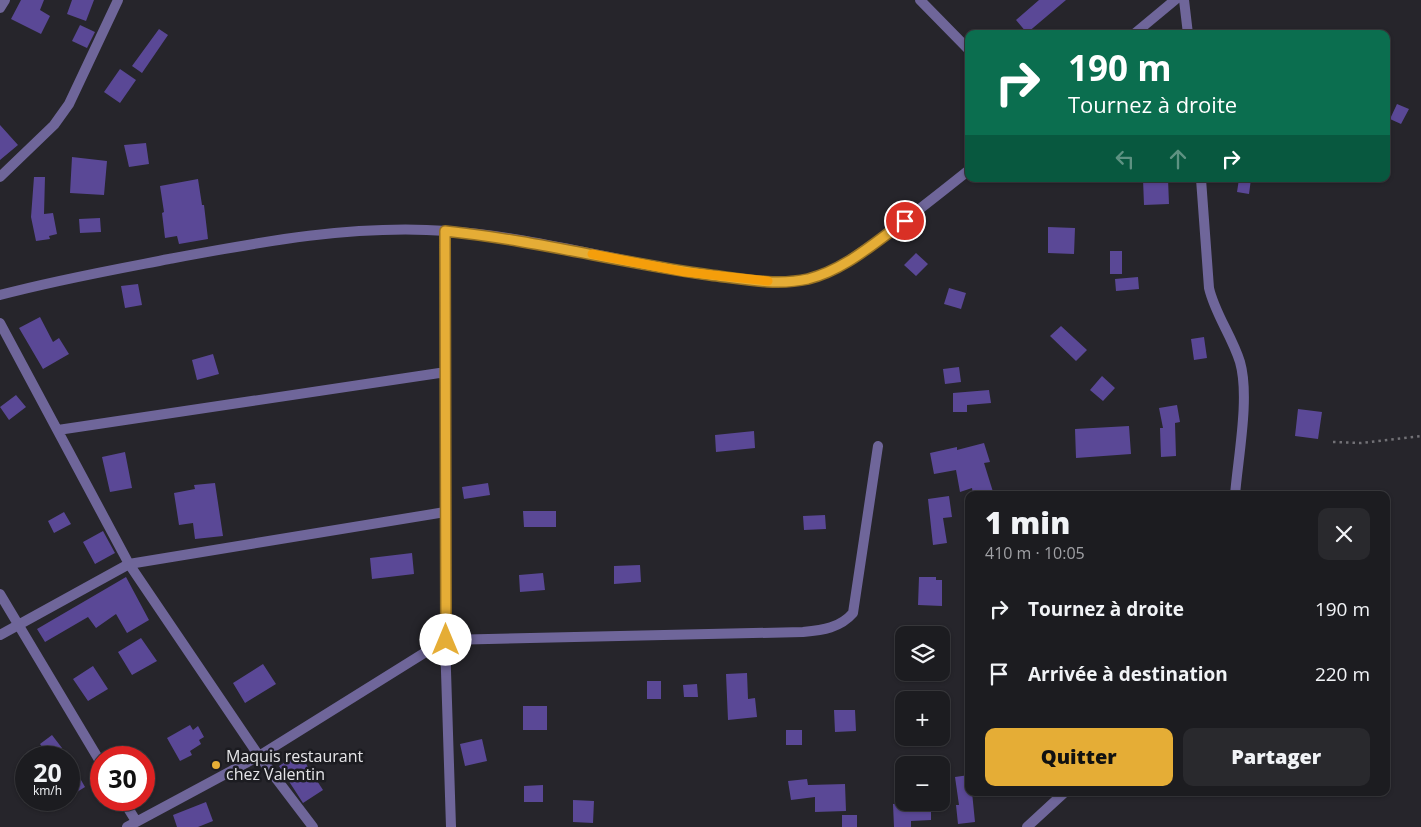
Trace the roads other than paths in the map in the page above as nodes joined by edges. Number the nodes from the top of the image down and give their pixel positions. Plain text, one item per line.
1 (5, 0) edge
2 (118, 0) edge
3 (920, 0) edge
4 (1175, 0) edge
5 (1184, 0) edge
6 (0, 8) edge
7 (1139, 30) edge
8 (1188, 30) edge
9 (965, 46) edge
10 (965, 173) edge
11 (0, 177) edge
12 (1201, 182) edge
13 (445, 231) junction
14 (0, 295) edge
15 (0, 323) edge
16 (446, 372) junction
17 (58, 430) junction
18 (878, 446) dead end
19 (1235, 491) edge
20 (445, 512) junction
21 (129, 564) junction
22 (0, 594) edge
23 (18, 625) junction
24 (0, 635) edge
25 (446, 640) junction
26 (91, 746) edge
27 (259, 756) junction
28 (1062, 796) edge
29 (127, 811) edge
30 (131, 824) edge
31 (313, 827) edge
32 (451, 827) edge
33 (1027, 827) edge

1 - 6 street
2 - 11 street
3 - 9 street
4 - 7 street
5 - 8 street
10 - 13 street
12 - 19 street
13 - 14 street
13 - 16 street
15 - 17 street
16 - 17 street
16 - 20 street
17 - 21 street
18 - 25 street
20 - 21 street
20 - 25 street
21 - 23 street
21 - 27 street
22 - 23 street
23 - 24 street
23 - 26 street
25 - 27 street
25 - 32 street
27 - 30 street
27 - 31 street
28 - 33 street
29 - 30 street

